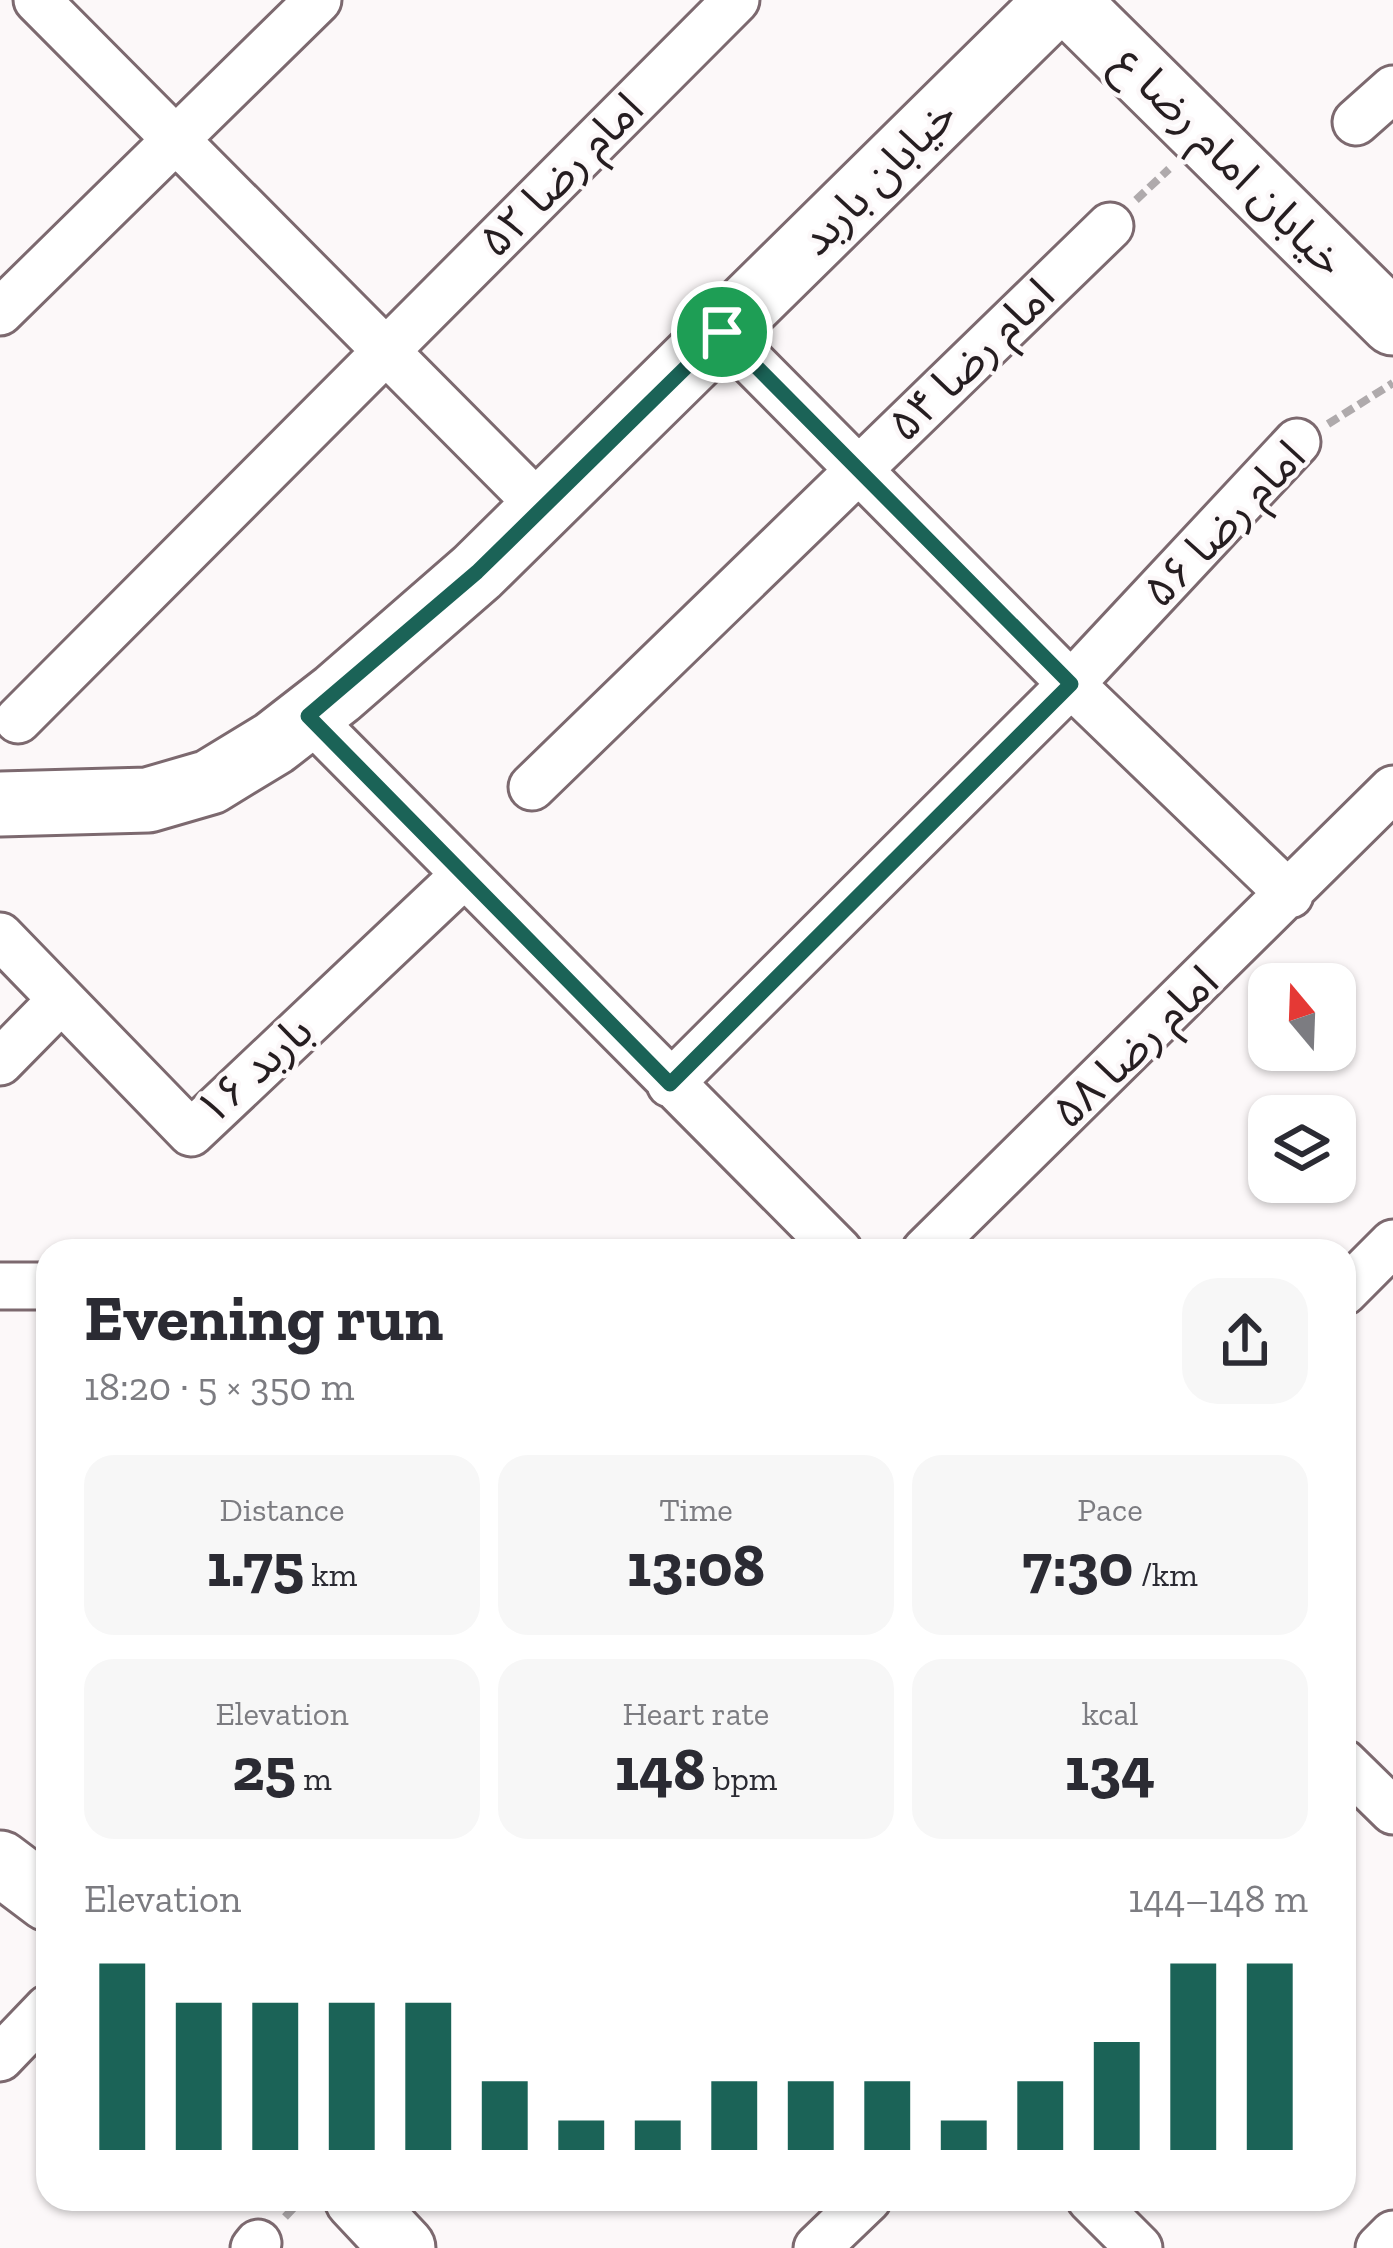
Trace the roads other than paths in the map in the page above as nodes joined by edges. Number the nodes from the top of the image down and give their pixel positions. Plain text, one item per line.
1 (37, 0) edge
2 (318, 0) edge
3 (736, 0) edge
4 (1062, 0) edge
5 (1393, 89) edge
6 (1357, 122) dead end
7 (176, 139) junction
8 (1110, 226) road end
9 (0, 312) edge
10 (1393, 323) edge
11 (722, 332) junction
12 (386, 351) junction
13 (1298, 442) road end
14 (857, 470) junction
15 (542, 508) junction
16 (1071, 684) junction
17 (308, 716) junction
18 (18, 720) dead end
19 (532, 787) dead end
20 (1393, 789) edge
21 (0, 804) edge
22 (464, 875) junction
23 (1290, 895) junction
24 (0, 936) edge
25 (62, 1000) junction
26 (0, 1062) edge
27 (670, 1084) junction
28 (827, 1239) edge
29 (937, 1239) edge
30 (1393, 1243) edge
31 (1356, 1280) edge
32 (0, 1286) edge
33 (36, 1286) edge
34 (1356, 1775) edge
35 (1393, 1811) edge
36 (0, 1863) edge
37 (36, 1890) edge
38 (36, 2020) edge
39 (0, 2057) edge
40 (368, 2211) edge
41 (856, 2211) edge
42 (1393, 2234) edge
43 (403, 2248) edge
44 (817, 2248) edge
45 (1379, 2248) edge

1 - 7 street
2 - 7 street
3 - 12 street, امام رضا ۵۲
4 - 10 street, خیابان امام رضا ع
4 - 11 street, خیابان باربد
5 - 6 street
7 - 9 street
7 - 12 street
8 - 14 street, امام رضا ۵۴
11 - 14 street
11 - 15 street, خیابان باربد
12 - 15 street
12 - 18 street, امام رضا ۵۲
13 - 16 street, امام رضا ۵۶
14 - 16 street
14 - 19 street, امام رضا ۵۴
15 - 17 street, خیابان باربد
16 - 23 street
16 - 27 street, امام رضا ۵۶
17 - 21 street, خیابان باربد
17 - 22 street
20 - 23 street, امام رضا ۵۸
22 - 25 street, باربد ۱۶
22 - 27 street
23 - 29 street, امام رضا ۵۸
24 - 25 street, باربد ۱۶
25 - 26 street
27 - 28 street
30 - 31 street
32 - 33 street
34 - 35 street
36 - 37 street
38 - 39 street
40 - 43 street
41 - 44 street
42 - 45 street

